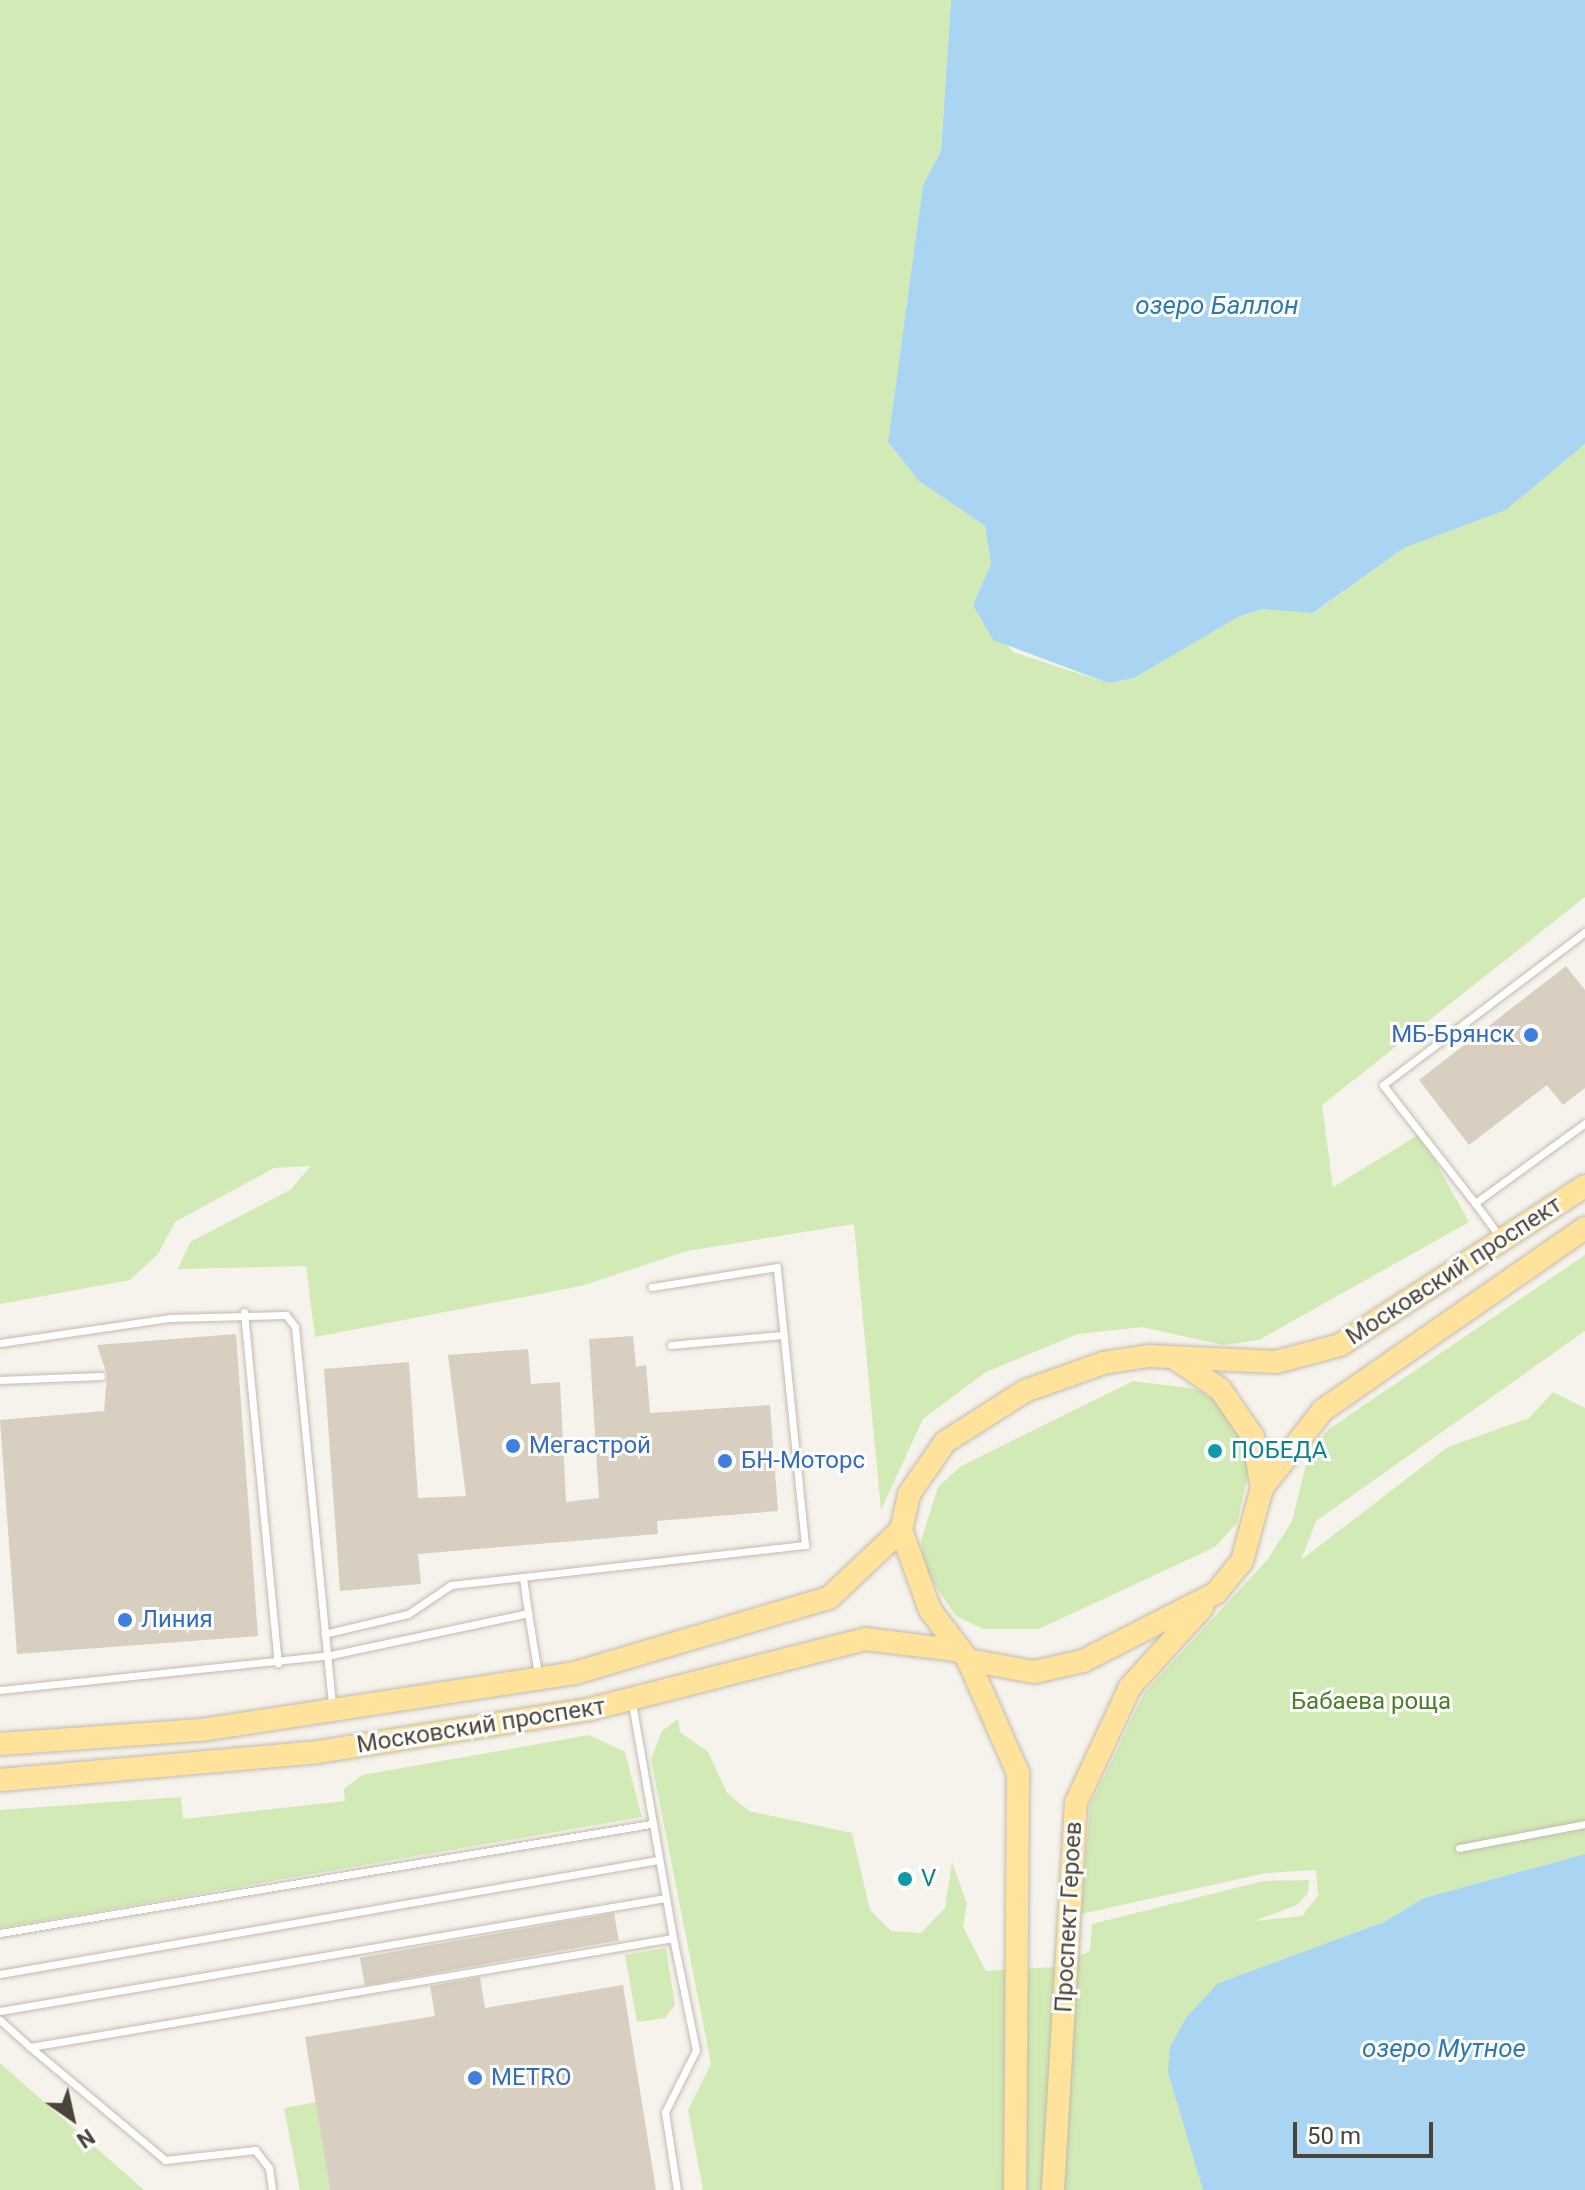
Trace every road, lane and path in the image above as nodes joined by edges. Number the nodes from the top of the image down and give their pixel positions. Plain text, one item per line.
1 (1585, 932) edge
2 (1585, 1123) edge
3 (1585, 1186) edge
4 (1475, 1203) junction
5 (1585, 1228) edge
6 (1504, 1241) junction
7 (652, 1287) dead end
8 (244, 1312) junction
9 (782, 1335) junction
10 (0, 1343) edge
11 (671, 1345) dead end
12 (1177, 1360) junction
13 (101, 1376) dead end
14 (0, 1380) edge
15 (1262, 1488) junction
16 (901, 1530) junction
17 (523, 1577) junction
18 (1216, 1593) junction
19 (528, 1613) junction
20 (324, 1634) junction
21 (961, 1655) junction
22 (326, 1656) junction
23 (278, 1663) junction
24 (539, 1680) junction
25 (0, 1690) edge
26 (631, 1700) junction
27 (333, 1714) junction
28 (0, 1744) edge
29 (0, 1780) edge
30 (651, 1824) junction
31 (1585, 1824) edge
32 (1459, 1848) dead end
33 (658, 1860) junction
34 (665, 1898) junction
35 (0, 1933) edge
36 (673, 1938) junction
37 (0, 1974) edge
38 (0, 2011) edge
39 (0, 2020) edge
40 (30, 2047) junction
41 (272, 2190) edge
42 (677, 2190) edge
43 (1015, 2190) edge
44 (1053, 2190) edge

1 - 4 lane
2 - 4 lane
3 - 6 main road, Московский проспект
4 - 6 lane
5 - 15 main road, Московский проспект
6 - 12 main road, Московский проспект
7 - 9 lane
8 - 10 lane
8 - 20 lane
8 - 23 lane
9 - 11 lane
9 - 17 lane
12 - 15 main road
12 - 16 main road, Московский проспект
13 - 14 lane
15 - 18 main road, Проспект Героев
16 - 21 main road, Проспект Героев
16 - 24 main road, Московский проспект
17 - 19 lane
17 - 20 lane
18 - 21 main road, Московский проспект
18 - 44 main road, Проспект Героев
19 - 22 lane
19 - 24 lane
20 - 22 lane
21 - 26 main road, Московский проспект
21 - 43 main road, Проспект Героев
22 - 23 lane
22 - 27 lane
23 - 25 lane
24 - 27 main road, Московский проспект
26 - 29 main road, Московский проспект
26 - 30 lane
27 - 28 main road, Московский проспект
30 - 33 lane
30 - 35 lane
31 - 32 lane
33 - 34 lane
33 - 37 lane
34 - 36 lane
34 - 38 lane
36 - 40 lane
36 - 42 lane
39 - 40 lane
40 - 41 lane

